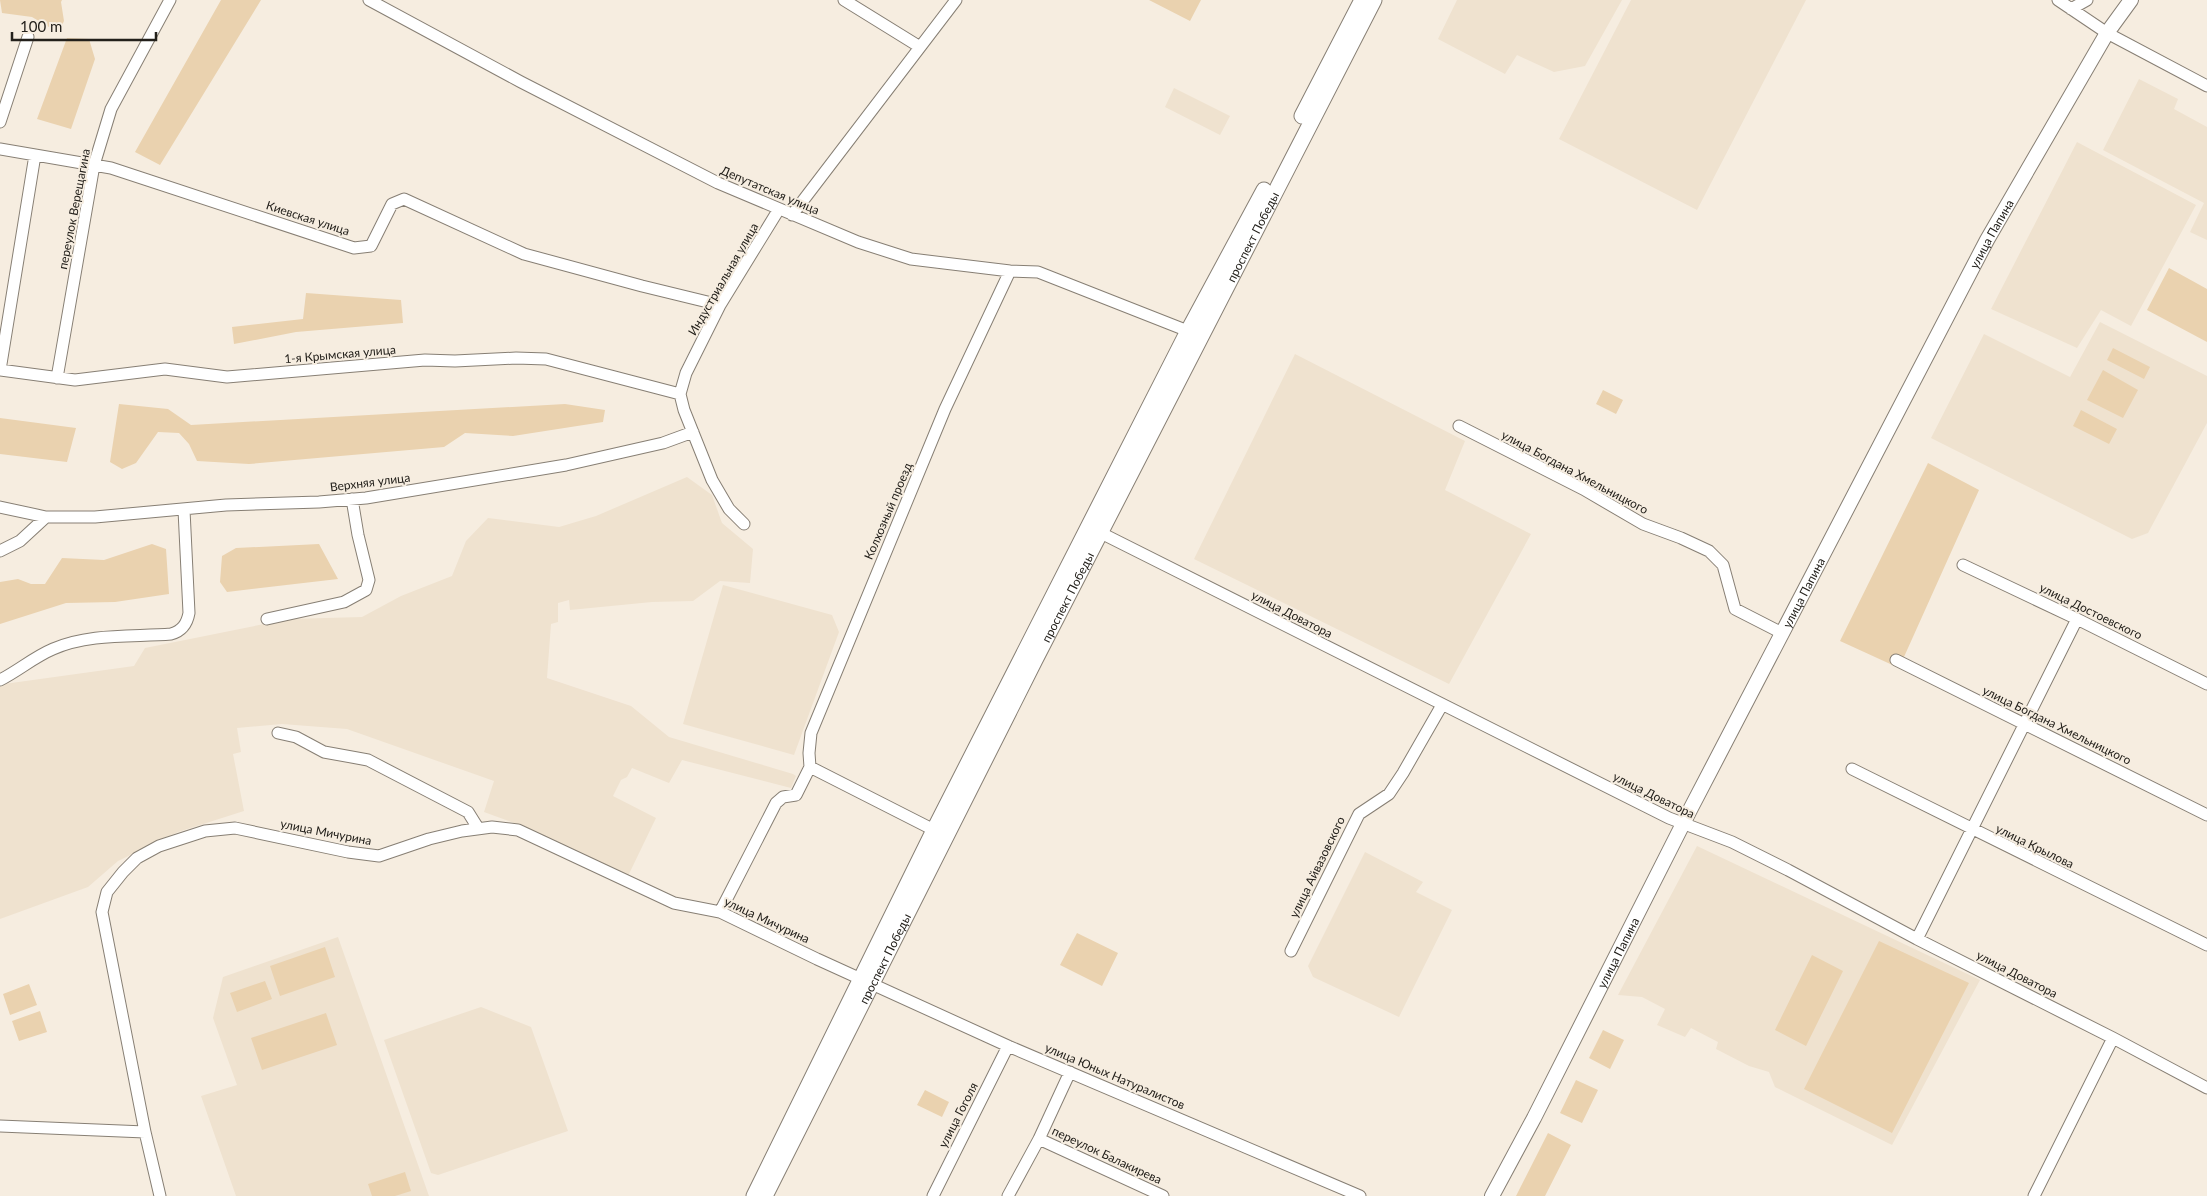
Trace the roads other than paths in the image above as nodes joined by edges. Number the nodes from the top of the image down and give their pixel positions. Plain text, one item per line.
1 (170, 0) edge
2 (369, 0) edge
3 (844, 0) edge
4 (956, 0) edge
5 (1362, 0) edge
6 (1374, 0) edge
7 (2058, 0) edge
8 (2087, 0) edge
9 (2131, 0) edge
10 (2071, 9) junction
11 (2107, 33) junction
12 (28, 37) dead end
13 (920, 47) junction
14 (2207, 86) edge
15 (0, 122) edge
16 (0, 150) edge
17 (35, 155) junction
18 (94, 165) junction
19 (780, 209) junction
20 (792, 214) junction
21 (1010, 271) junction
22 (720, 305) junction
23 (1188, 331) junction
24 (0, 370) edge
25 (57, 378) junction
26 (680, 394) junction
27 (1459, 426) dead end
28 (692, 432) junction
29 (352, 499) junction
30 (0, 507) edge
31 (184, 510) junction
32 (46, 517) junction
33 (744, 524) dead end
34 (1095, 530) junction
35 (0, 551) edge
36 (1963, 565) dead end
37 (267, 618) dead end
38 (2077, 618) junction
39 (1782, 633) junction
40 (1896, 660) dead end
41 (0, 680) edge
42 (2207, 684) edge
43 (1442, 705) junction
44 (2024, 724) junction
45 (278, 733) dead end
46 (810, 767) junction
47 (1852, 769) dead end
48 (2207, 815) edge
49 (1682, 825) junction
50 (478, 828) junction
51 (934, 830) junction
52 (1971, 830) junction
53 (720, 912) junction
54 (1917, 939) junction
55 (2207, 946) edge
56 (1291, 951) dead end
57 (866, 981) junction
58 (2113, 1038) junction
59 (1008, 1046) junction
60 (1070, 1072) junction
61 (2207, 1088) edge
62 (0, 1126) edge
63 (145, 1132) junction
64 (1038, 1139) junction
65 (160, 1196) edge
66 (754, 1196) edge
67 (765, 1196) edge
68 (933, 1196) edge
69 (1008, 1196) edge
70 (1163, 1196) edge
71 (1360, 1196) edge
72 (1492, 1196) edge
73 (2034, 1196) edge

1 - 18 street, переулок Верещагина
2 - 19 street, Депутатская улица
3 - 13 street
4 - 13 street
5 - 23 main road, проспект Победы
6 - 34 main road, проспект Победы
7 - 10 street
8 - 10 street
9 - 11 street, улица Папина
10 - 11 street
11 - 14 street
11 - 39 street, улица Папина
12 - 15 street
13 - 20 street
16 - 17 street, Киевская улица
17 - 18 street, Киевская улица
17 - 24 street
18 - 22 street, Киевская улица
18 - 25 street, переулок Верещагина
19 - 20 street, Депутатская улица
19 - 22 street, Индустриальная улица
20 - 21 street, Депутатская улица
21 - 23 street, Депутатская улица
21 - 46 street, Колхозный проезд
22 - 26 street, Индустриальная улица
23 - 34 main road, проспект Победы
24 - 25 street, 1-я Крымская улица
25 - 26 street, 1-я Крымская улица
26 - 28 street
27 - 39 street, улица Богдана Хмельницкого
28 - 29 street, Верхняя улица
28 - 33 street
29 - 31 street, Верхняя улица
29 - 37 street
30 - 32 street, Верхняя улица
31 - 32 street, Верхняя улица
31 - 41 street
32 - 35 street
34 - 43 street, улица Доватора
34 - 51 main road, проспект Победы
34 - 57 main road, проспект Победы
36 - 38 street, улица Достоевского
38 - 42 street, улица Достоевского
38 - 44 street
39 - 49 street, улица Папина
40 - 44 street, улица Богдана Хмельницкого
43 - 49 street, улица Доватора
43 - 56 street, улица Айвазовского
44 - 48 street, улица Богдана Хмельницкого
44 - 52 street
45 - 50 street
46 - 51 street
46 - 53 street, Колхозный проезд
47 - 52 street, улица Крылова
49 - 54 street, улица Доватора
49 - 72 street, улица Папина
50 - 53 street, улица Мичурина
50 - 63 street, улица Мичурина
51 - 57 main road, проспект Победы
52 - 54 street
52 - 55 street, улица Крылова
53 - 57 street, улица Мичурина
54 - 58 street, улица Доватора
57 - 59 street, улица Юных Натуралистов
57 - 66 main road, проспект Победы
57 - 67 main road, проспект Победы
58 - 61 street, улица Доватора
58 - 73 street
59 - 60 street, улица Юных Натуралистов
59 - 68 street, улица Гоголя
60 - 64 street
60 - 71 street, улица Юных Натуралистов
62 - 63 street
63 - 65 street, улица Мичурина
64 - 69 street
64 - 70 street, переулок Балакирева

